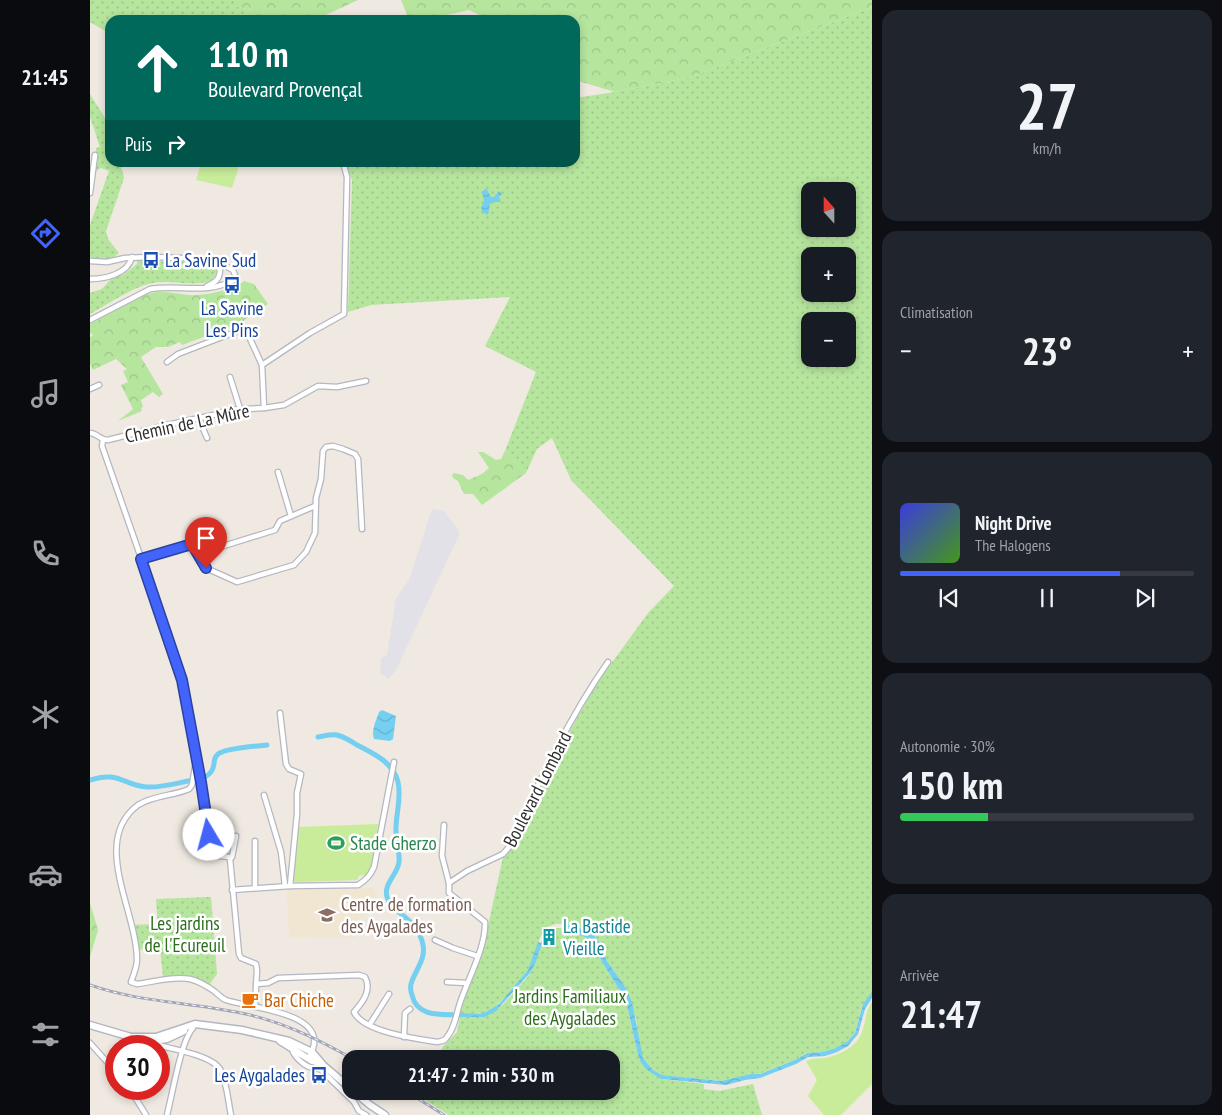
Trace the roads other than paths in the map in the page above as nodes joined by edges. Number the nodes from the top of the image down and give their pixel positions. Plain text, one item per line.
1 (95, 155) dead end
2 (344, 167) edge
3 (90, 193) edge
4 (132, 258) junction
5 (212, 259) junction
6 (90, 261) edge
7 (90, 280) edge
8 (203, 288) junction
9 (90, 320) edge
10 (167, 362) dead end
11 (262, 365) junction
12 (230, 377) dead end
13 (366, 381) dead end
14 (100, 385) dead end
15 (90, 389) edge
16 (264, 408) junction
17 (240, 409) junction
18 (199, 419) junction
19 (90, 433) edge
20 (207, 438) dead end
21 (102, 440) junction
22 (278, 472) dead end
23 (315, 506) junction
24 (291, 516) junction
25 (362, 529) dead end
26 (198, 554) junction
27 (141, 559) junction
28 (608, 662) dead end
29 (280, 713) dead end
30 (394, 762) dead end
31 (197, 774) junction
32 (264, 795) dead end
33 (444, 825) dead end
34 (236, 836) dead end
35 (255, 841) dead end
36 (230, 859) junction
37 (450, 883) junction
38 (287, 886) junction
39 (255, 888) junction
40 (232, 890) junction
41 (435, 940) dead end
42 (477, 956) junction
43 (446, 982) dead end
44 (467, 983) junction
45 (256, 984) junction
46 (389, 994) dead end
47 (255, 1006) junction
48 (410, 1009) dead end
49 (370, 1024) junction
50 (90, 1025) edge
51 (212, 1026) junction
52 (193, 1028) junction
53 (168, 1033) junction
54 (181, 1033) junction
55 (122, 1035) edge
56 (164, 1035) edge
57 (170, 1036) edge
58 (404, 1037) junction
59 (275, 1038) junction
60 (91, 1044) edge
61 (184, 1045) junction
62 (170, 1048) edge
63 (294, 1049) junction
64 (182, 1052) junction
65 (312, 1052) junction
66 (105, 1060) edge
67 (312, 1061) junction
68 (321, 1066) junction
69 (342, 1082) edge
70 (137, 1100) edge
71 (364, 1100) edge
72 (146, 1115) edge
73 (167, 1115) edge
74 (231, 1115) edge
75 (366, 1115) edge
76 (385, 1115) edge

1 - 3 street
2 - 11 street
4 - 5 street
4 - 6 street
4 - 7 street
5 - 8 street
5 - 8 street
8 - 9 street
10 - 11 street
11 - 16 street, Chemin de La Mûre
12 - 17 street
13 - 16 street
14 - 15 street
16 - 17 street, Chemin de La Mûre
17 - 18 street, Chemin de La Mûre
18 - 20 street
18 - 21 street, Chemin de La Mûre
19 - 21 street, Chemin de La Mûre
21 - 27 street
22 - 24 street
23 - 24 street
23 - 25 street
23 - 26 street
24 - 26 street
26 - 27 street
27 - 31 street
28 - 37 street, Boulevard Lombard
29 - 38 street
30 - 38 street
31 - 36 street
31 - 47 street
32 - 38 street
33 - 37 street
34 - 36 street
35 - 39 street
36 - 40 street
37 - 42 street
38 - 39 street
39 - 40 street
40 - 45 street
41 - 42 street
42 - 44 street
43 - 44 street
44 - 58 street
45 - 47 street
45 - 49 street
46 - 49 street
47 - 65 street
48 - 58 street
49 - 58 street
50 - 55 main road
51 - 52 main road
51 - 53 main road
51 - 59 main road
52 - 54 main road
52 - 61 street
53 - 54 street
53 - 56 main road
54 - 57 main road
54 - 61 street
59 - 63 main road
59 - 65 main road
60 - 66 street
61 - 64 street
62 - 64 street
63 - 65 street
63 - 67 main road
63 - 68 street
64 - 73 street
64 - 74 street
65 - 67 street
65 - 68 main road
67 - 68 main road
68 - 69 main road
68 - 75 street
70 - 72 street
71 - 76 main road

